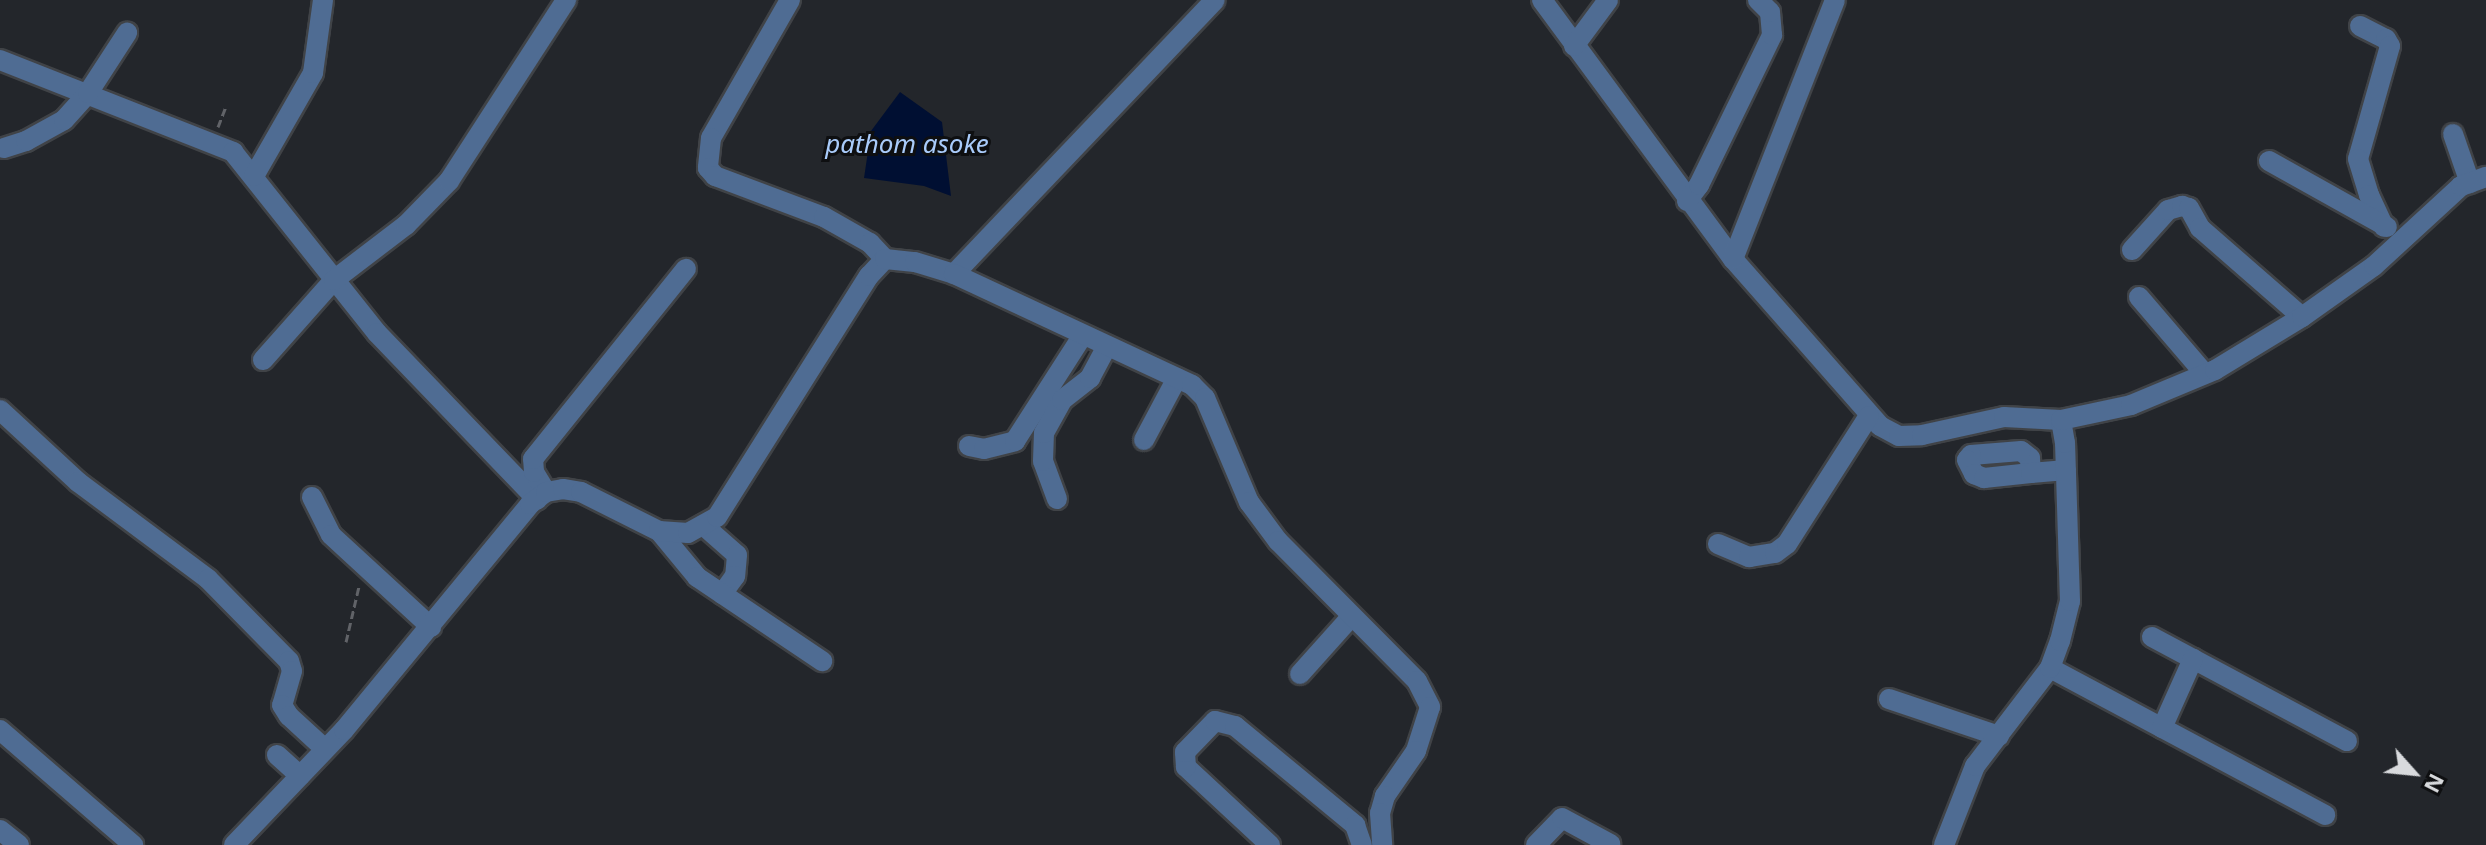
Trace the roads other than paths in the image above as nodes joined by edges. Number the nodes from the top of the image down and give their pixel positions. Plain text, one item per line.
1 (323, 0) edge
2 (566, 0) edge
3 (790, 0) edge
4 (1215, 0) edge
5 (1542, 0) edge
6 (1608, 0) edge
7 (1758, 0) edge
8 (1835, 0) edge
9 (2360, 26) dead end
10 (127, 33) dead end
11 (1574, 46) junction
12 (0, 60) edge
13 (88, 93) junction
14 (2453, 134) dead end
15 (4, 148) dead end
16 (2269, 161) dead end
17 (254, 176) junction
18 (2478, 180) edge
19 (1687, 201) junction
20 (2384, 227) junction
21 (2408, 233) junction
22 (2132, 250) dead end
23 (885, 259) junction
24 (1733, 259) junction
25 (686, 269) dead end
26 (954, 274) junction
27 (334, 280) junction
28 (2139, 297) dead end
29 (2302, 317) junction
30 (1083, 335) junction
31 (1107, 346) junction
32 (263, 360) dead end
33 (2205, 374) junction
34 (1177, 378) junction
35 (0, 410) edge
36 (1869, 416) junction
37 (2061, 420) junction
38 (1144, 440) dead end
39 (969, 446) dead end
40 (2066, 470) junction
41 (2031, 473) dead end
42 (542, 496) junction
43 (312, 497) dead end
44 (1057, 499) dead end
45 (703, 525) junction
46 (659, 531) junction
47 (1718, 544) dead end
48 (722, 594) junction
49 (1351, 617) junction
50 (431, 627) junction
51 (2152, 637) dead end
52 (2193, 659) junction
53 (822, 661) dead end
54 (2050, 668) junction
55 (1300, 674) dead end
56 (1889, 699) dead end
57 (2162, 728) junction
58 (0, 730) edge
59 (1999, 736) junction
60 (2347, 741) dead end
61 (325, 749) junction
62 (277, 755) dead end
63 (300, 776) junction
64 (2325, 815) dead end
65 (0, 830) edge
66 (1610, 844) edge
67 (19, 845) edge
68 (133, 845) edge
69 (234, 845) edge
70 (1270, 845) edge
71 (1362, 845) edge
72 (1382, 845) edge
73 (1536, 845) edge
74 (1944, 845) edge

1 - 17 street
2 - 27 street
3 - 23 street
4 - 26 street
5 - 11 street
6 - 11 street
7 - 19 street
8 - 24 street
9 - 20 street
10 - 13 street
11 - 19 street
12 - 13 street
13 - 15 street
13 - 17 street
14 - 18 street
16 - 20 street
17 - 27 street
18 - 21 street
19 - 24 street
20 - 21 street
21 - 29 street
22 - 29 street
23 - 26 street
23 - 45 street
24 - 36 street
25 - 42 street
26 - 30 street
27 - 32 street
27 - 42 street
28 - 33 street
29 - 33 street
30 - 31 street
30 - 39 street
31 - 34 street
31 - 44 street
33 - 37 street
34 - 38 street
34 - 49 street
35 - 61 street
36 - 37 street
36 - 47 street
37 - 40 street
40 - 41 street
40 - 54 street
42 - 46 street
42 - 50 street
43 - 50 street
45 - 46 street
45 - 48 street
46 - 48 street
48 - 53 street
49 - 55 street
49 - 72 street
50 - 61 street
51 - 52 street
52 - 57 street
52 - 60 street
54 - 57 street
54 - 59 street
56 - 59 street
57 - 64 street
58 - 68 street
59 - 74 street
61 - 63 street
62 - 63 street
63 - 69 street
65 - 67 street
66 - 73 street
70 - 71 street

